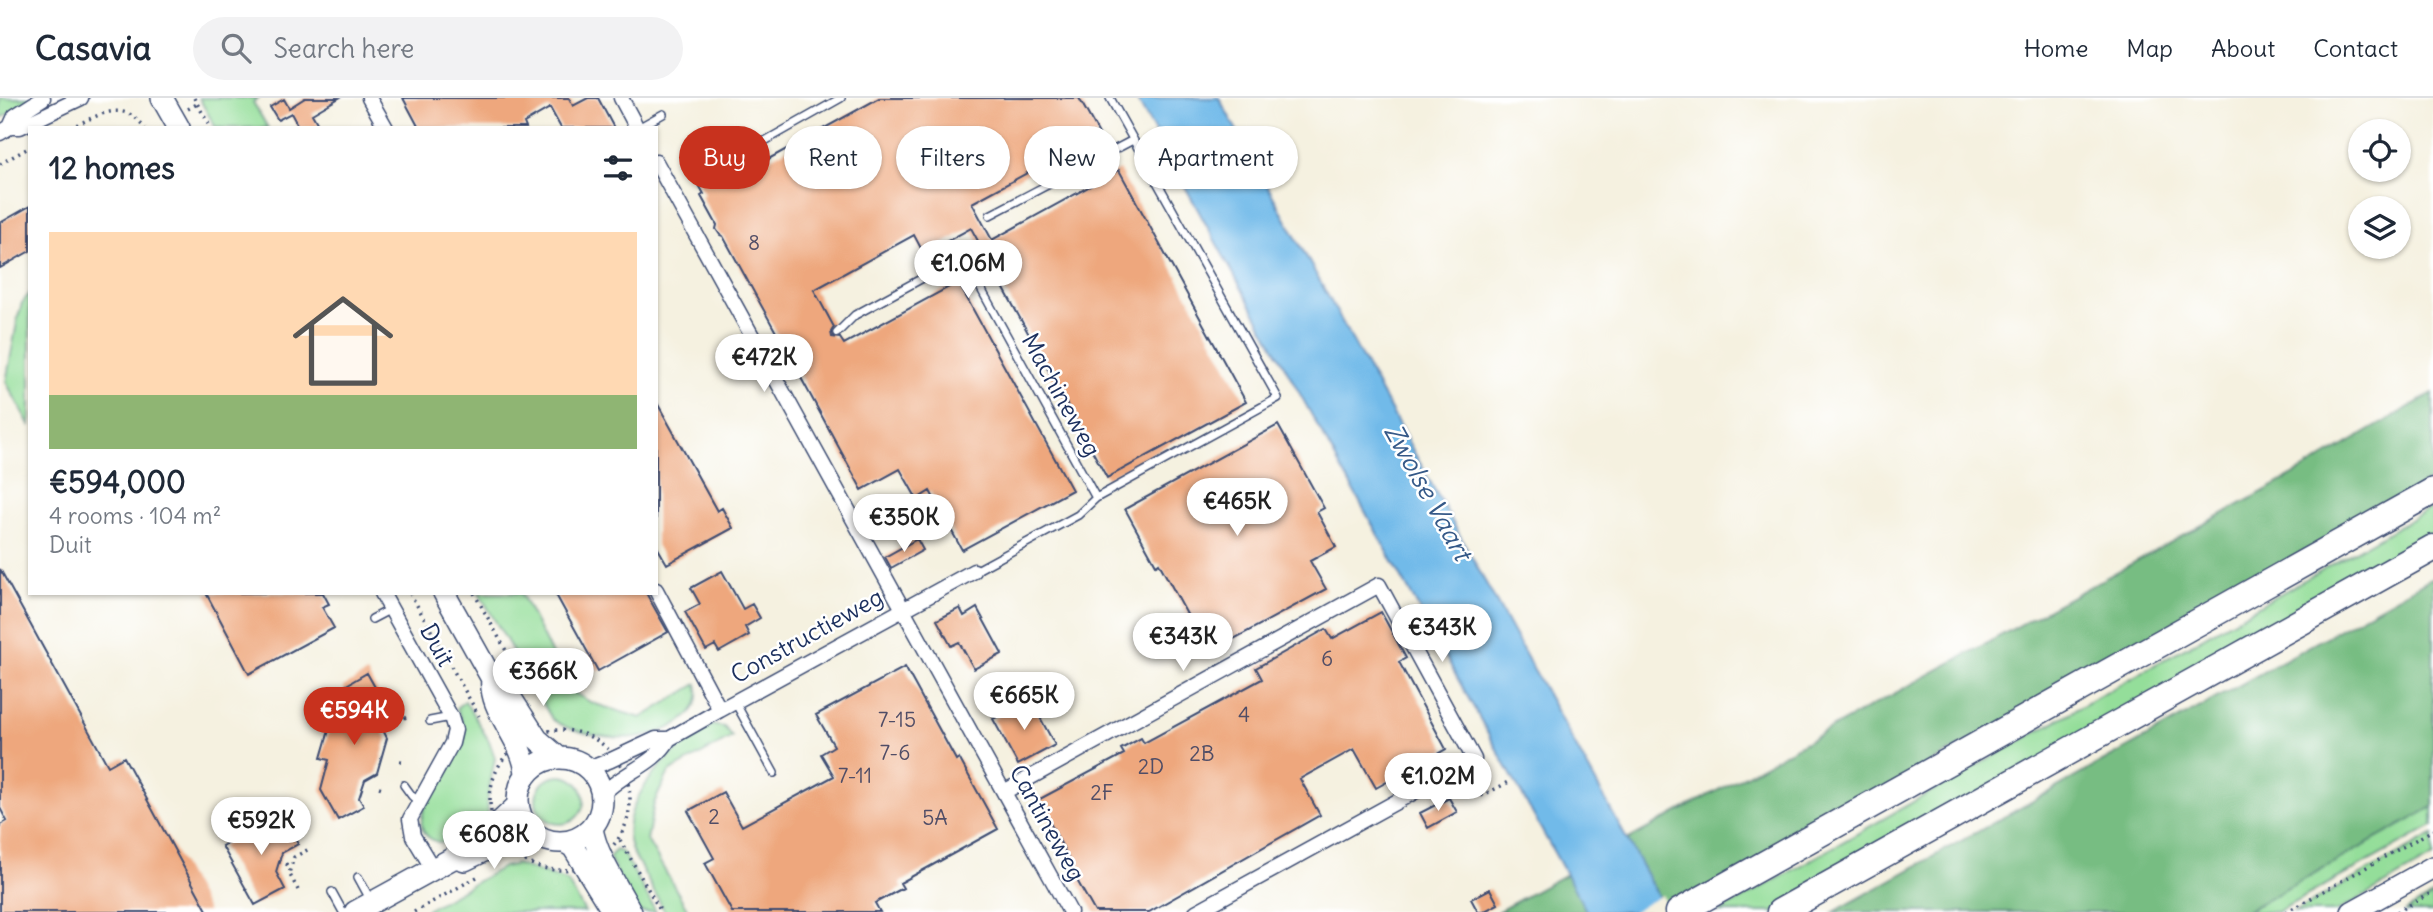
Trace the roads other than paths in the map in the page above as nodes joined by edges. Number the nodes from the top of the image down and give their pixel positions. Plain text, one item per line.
1 (43, 98) edge
2 (81, 98) edge
3 (162, 98) edge
4 (369, 98) edge
5 (621, 98) edge
6 (841, 98) edge
7 (1110, 98) edge
8 (663, 114) dead end
9 (178, 126) edge
10 (385, 126) edge
11 (636, 126) edge
12 (641, 126) edge
13 (5, 130) edge
14 (770, 138) edge
15 (1133, 140) junction
16 (658, 167) edge
17 (990, 215) dead end
18 (837, 333) dead end
19 (791, 359) dead end
20 (771, 370) junction
21 (2433, 491) edge
22 (1096, 498) junction
23 (2433, 548) edge
24 (974, 571) joint
25 (658, 594) edge
26 (383, 595) edge
27 (445, 595) edge
28 (391, 609) junction
29 (904, 609) junction
30 (372, 619) dead end
31 (492, 678) junction
32 (735, 702) junction
33 (720, 710) junction
34 (450, 717) junction
35 (430, 721) dead end
36 (669, 739) junction
37 (558, 757) junction
38 (1469, 762) junction
39 (586, 766) junction
40 (774, 773) dead end
41 (526, 774) junction
42 (1474, 782) dead end
43 (404, 785) dead end
44 (1004, 792) junction
45 (602, 795) junction
46 (418, 801) junction
47 (518, 805) junction
48 (592, 827) junction
49 (533, 832) junction
50 (565, 842) junction
51 (455, 857) junction
52 (2433, 867) edge
53 (433, 869) junction
54 (358, 877) dead end
55 (332, 892) dead end
56 (364, 907) edge
57 (343, 912) edge
58 (614, 912) edge
59 (631, 912) edge
60 (1070, 912) edge
61 (1196, 912) edge
62 (1679, 912) edge
63 (1780, 912) edge
64 (2352, 912) edge

1 - 13 street
2 - 13 street
3 - 9 main road
4 - 10 street
5 - 11 street
6 - 14 lane
7 - 15 lane
8 - 12 lane
15 - 17 lane
15 - 22 lane, Constructieweg
16 - 20 street, Cantineweg
18 - 22 lane, Machineweg
19 - 20 lane
20 - 29 street, Cantineweg
21 - 62 highway
22 - 24 lane, Constructieweg
23 - 63 highway
24 - 29 street, Constructieweg
25 - 33 street, Constructieweg
26 - 28 street, Duit
27 - 31 main road
28 - 30 lane
28 - 34 street, Duit
29 - 32 street, Constructieweg
29 - 44 street, Cantineweg
31 - 37 main road
31 - 41 main road
32 - 33 street, Constructieweg
32 - 40 lane
33 - 36 street, Constructieweg
34 - 35 lane
34 - 46 street
36 - 39 street, Constructieweg
36 - 45 street, Constructieweg
37 - 39 main road
37 - 41 main road
38 - 42 lane
38 - 44 street
38 - 61 street
39 - 45 main road
41 - 47 main road
43 - 46 lane
44 - 60 street, Cantineweg
45 - 48 main road
46 - 53 street
47 - 49 main road
47 - 51 main road
48 - 50 main road
48 - 59 main road
49 - 50 main road
49 - 51 main road
50 - 58 main road
51 - 53 main road
52 - 64 main road
53 - 56 main road
54 - 56 lane
55 - 57 lane

